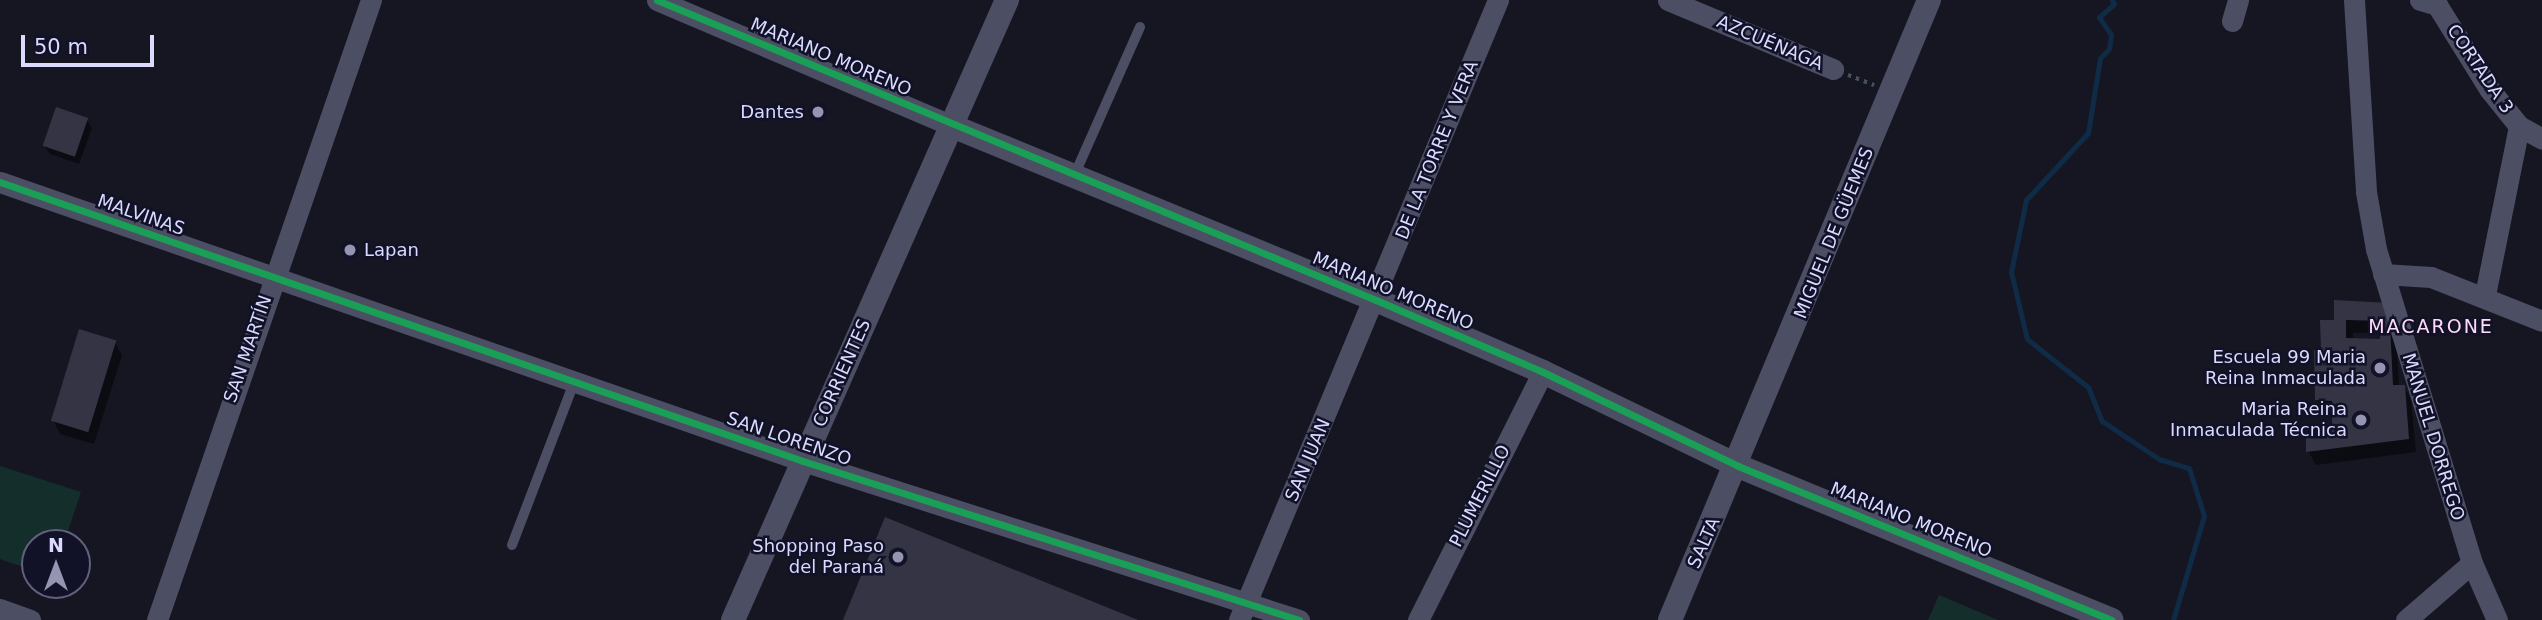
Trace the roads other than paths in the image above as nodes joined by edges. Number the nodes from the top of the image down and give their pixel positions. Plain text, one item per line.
1 (371, 0) edge
2 (657, 0) edge
3 (1007, 0) edge
4 (1498, 0) edge
5 (1668, 0) edge
6 (1929, 0) edge
7 (2238, 0) edge
8 (2354, 0) edge
9 (2432, 2) edge
10 (2232, 21) dead end
11 (1140, 27) dead end
12 (1833, 69) road end
13 (2519, 125) junction
14 (952, 126) junction
15 (2542, 139) edge
16 (1074, 176) junction
17 (0, 182) edge
18 (2383, 274) junction
19 (272, 278) junction
20 (2485, 295) junction
21 (1376, 300) junction
22 (2542, 321) edge
23 (1542, 372) junction
24 (575, 380) junction
25 (803, 461) junction
26 (1738, 466) junction
27 (512, 545) dead end
28 (2472, 563) junction
29 (0, 609) edge
30 (1243, 612) edge
31 (30, 620) edge
32 (157, 620) edge
33 (733, 620) edge
34 (1298, 620) edge
35 (1418, 620) edge
36 (1670, 620) edge
37 (2112, 620) edge
38 (2406, 620) edge
39 (2497, 620) edge

1 - 19 street, SAN MARTÍN
2 - 14 street, MARIANO MORENO
3 - 14 street, CORRIENTES
4 - 21 street, DE LA TORRE Y VERA
5 - 12 street, AZCUÉNAGA
6 - 26 street, MIGUEL DE GÜEMES
7 - 10 street
8 - 18 street, MANUEL DORREGO
9 - 13 street, CORTADA 3
11 - 16 lane
13 - 15 street, CORTADA 3
13 - 20 street
14 - 16 street, MARIANO MORENO
14 - 25 street, CORRIENTES
16 - 21 street, MARIANO MORENO
17 - 19 street, MALVINAS
18 - 20 street
18 - 28 street, MANUEL DORREGO
19 - 24 street, SAN LORENZO
19 - 32 street, SAN MARTÍN
20 - 22 street
21 - 23 street, MARIANO MORENO
21 - 30 street, SAN JUAN
23 - 26 street, MARIANO MORENO
23 - 35 street, PLUMERILLO
24 - 25 street, SAN LORENZO
24 - 27 lane
25 - 30 street, SAN LORENZO
25 - 33 street, CORRIENTES
26 - 36 street, SALTA
26 - 37 street, MARIANO MORENO
28 - 38 street
28 - 39 street, MANUEL DORREGO
29 - 31 street
30 - 34 street, SAN LORENZO

